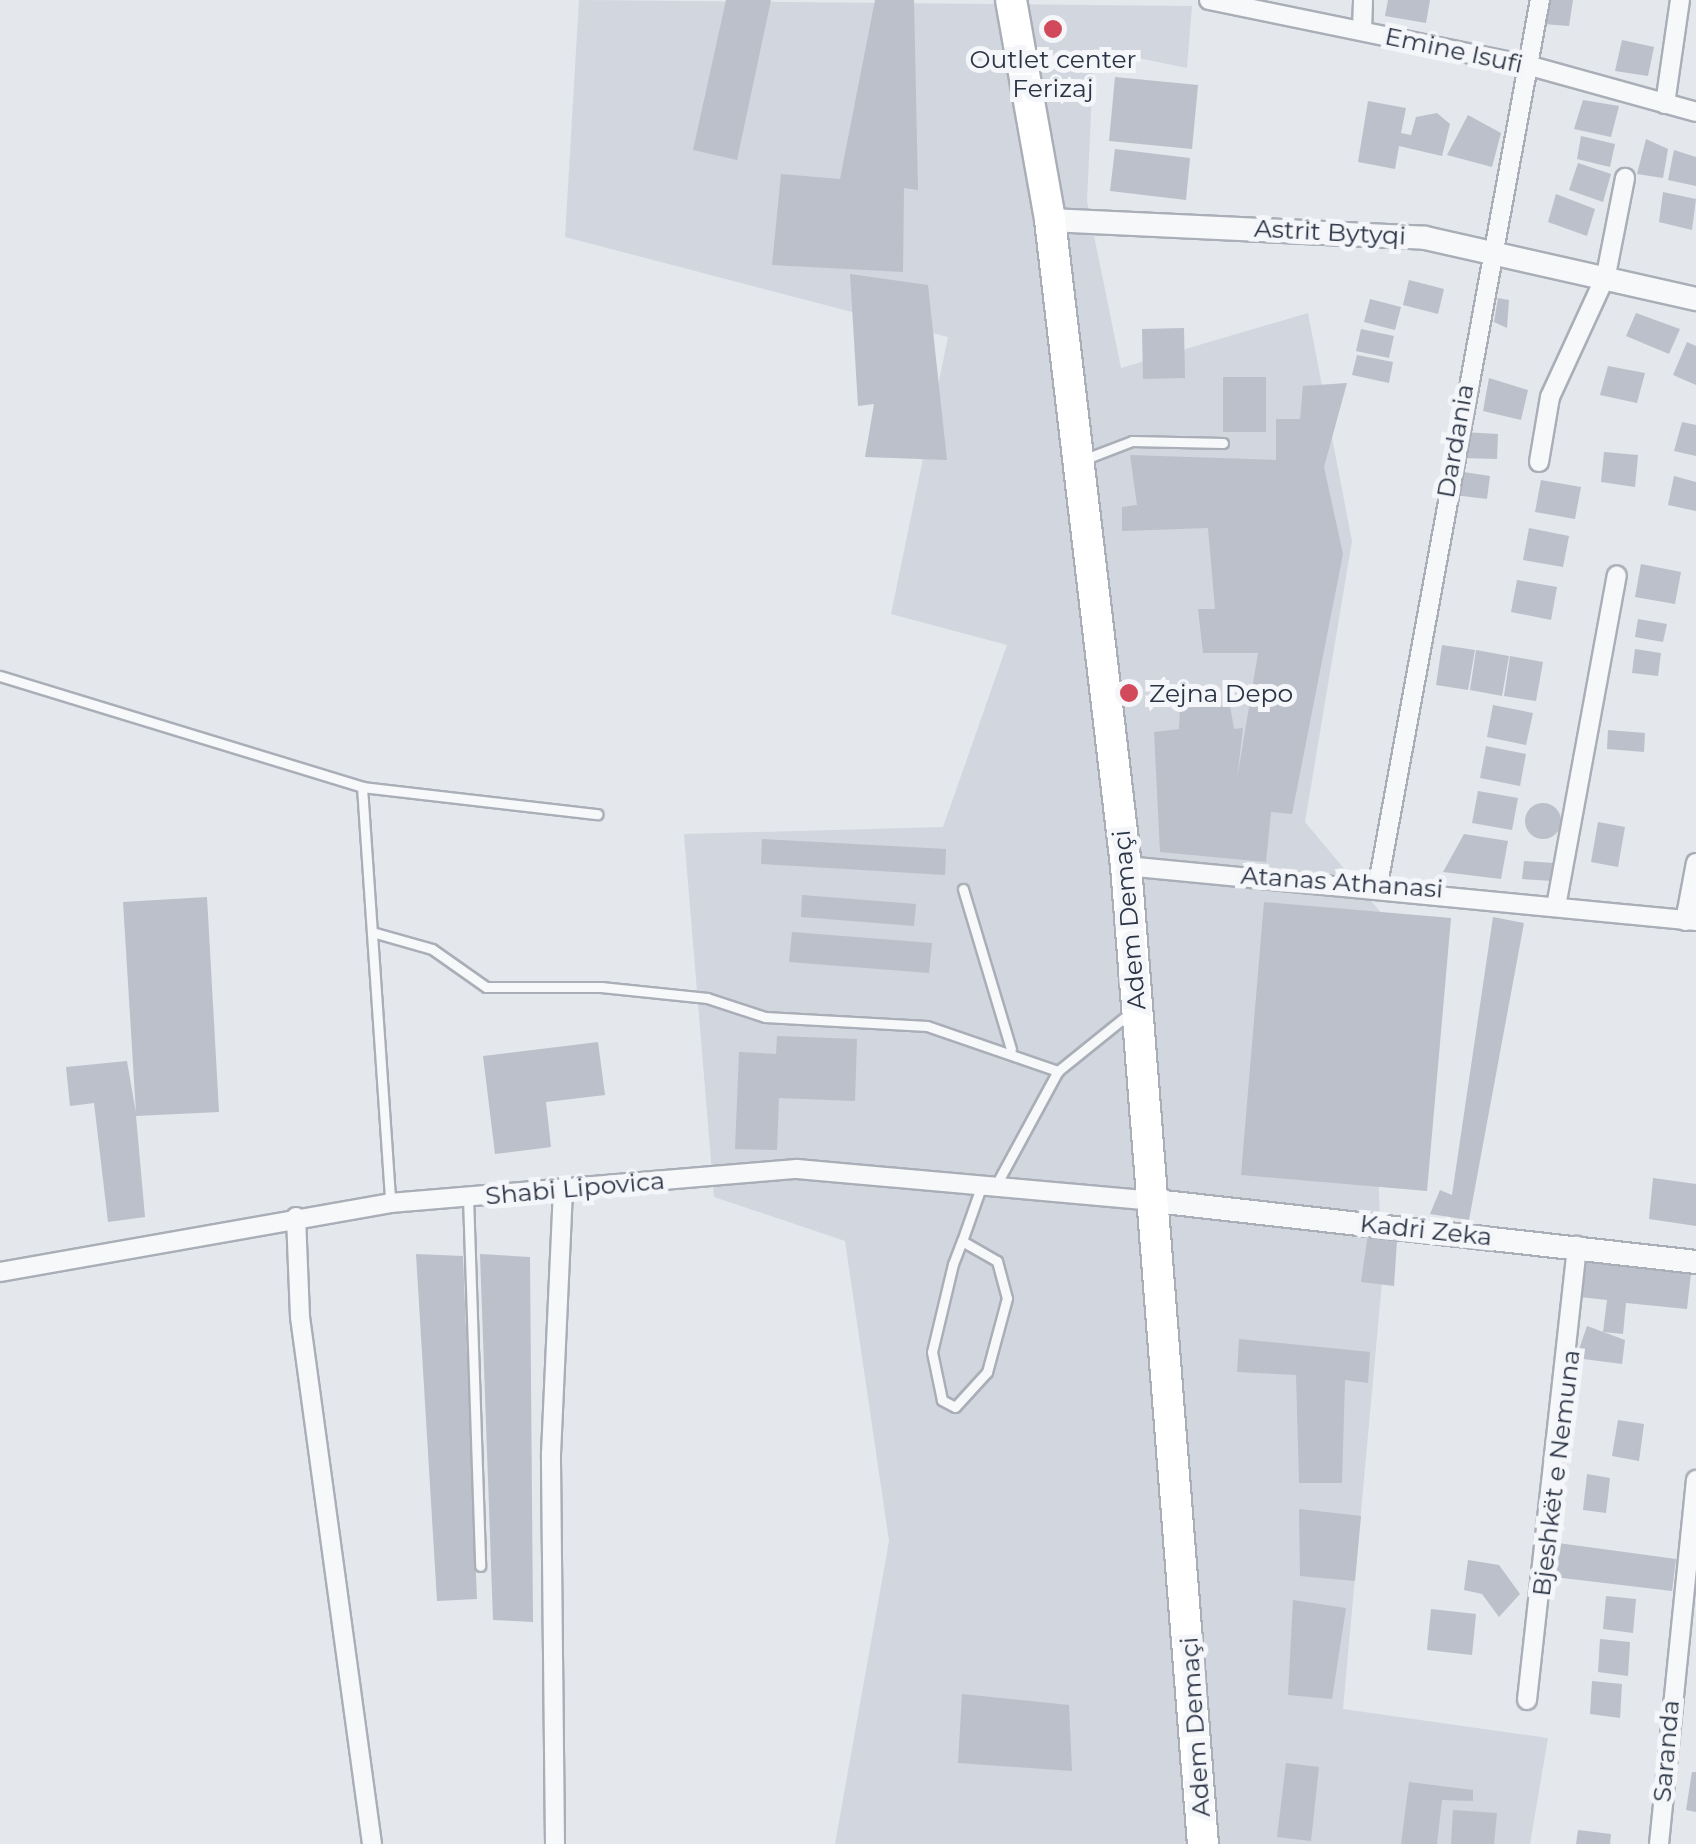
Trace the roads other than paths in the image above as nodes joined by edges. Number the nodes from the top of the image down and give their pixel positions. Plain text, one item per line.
1 (1011, 0) edge
2 (1209, 0) edge
3 (1364, 0) edge
4 (1540, 0) edge
5 (1680, 0) edge
6 (1247, 3) edge
7 (1362, 30) junction
8 (1527, 65) junction
9 (1665, 104) junction
10 (1696, 112) edge
11 (1625, 178) dead end
12 (1050, 220) junction
13 (1490, 246) junction
14 (1606, 274) junction
15 (1696, 299) edge
16 (1223, 443) dead end
17 (1078, 461) junction
18 (1539, 462) dead end
19 (1616, 575) dead end
20 (0, 676) edge
21 (362, 787) junction
22 (597, 814) dead end
23 (1696, 863) edge
24 (1126, 866) junction
25 (1378, 884) junction
26 (963, 889) dead end
27 (1558, 901) junction
28 (1690, 920) edge
29 (372, 932) junction
30 (1138, 1007) junction
31 (1011, 1050) junction
32 (1058, 1071) junction
33 (988, 1187) junction
34 (563, 1189) junction
35 (468, 1197) junction
36 (1155, 1202) junction
37 (390, 1204) junction
38 (296, 1217) junction
39 (962, 1241) junction
40 (1577, 1246) junction
41 (1696, 1262) edge
42 (0, 1272) edge
43 (1696, 1480) edge
44 (480, 1566) dead end
45 (1527, 1700) dead end
46 (372, 1844) edge
47 (555, 1844) edge
48 (1204, 1844) edge
49 (1659, 1844) edge

1 - 12 main road, Adem Demaçi
2 - 6 street, Emine Isufi
3 - 7 street
4 - 8 street, Dardania
5 - 9 street
6 - 7 street, Emine Isufi
7 - 8 street, Emine Isufi
8 - 9 street, Emine Isufi
8 - 13 street, Dardania
9 - 10 street, Emine Isufi
11 - 14 street
12 - 13 street, Astrit Bytyqi
12 - 17 main road, Adem Demaçi
13 - 14 street, Astrit Bytyqi
13 - 25 street, Dardania
14 - 15 street, Astrit Bytyqi
14 - 18 street
16 - 17 lane
17 - 24 main road, Adem Demaçi
19 - 27 street
20 - 21 lane
21 - 22 lane
21 - 29 lane
23 - 28 street
24 - 25 street, Atanas Athanasi
24 - 30 main road, Adem Demaçi
25 - 27 street, Atanas Athanasi
26 - 31 lane
27 - 28 street, Atanas Athanasi
29 - 31 lane
29 - 37 lane
30 - 32 lane
30 - 36 main road, Adem Demaçi
31 - 32 lane
32 - 33 lane
33 - 34 street, Shabi Lipovica
33 - 36 street, Shabi Lipovica
33 - 39 lane
34 - 35 street, Shabi Lipovica
34 - 47 street
35 - 37 street, Shabi Lipovica
35 - 44 lane
36 - 40 street, Kadri Zeka
36 - 48 main road, Adem Demaçi
37 - 38 street, Shabi Lipovica
38 - 42 street, Shabi Lipovica
38 - 46 street
39 - 39 lane
40 - 41 street, Kadri Zeka
40 - 45 street, Bjeshkët e Nemuna
43 - 49 street, Saranda

